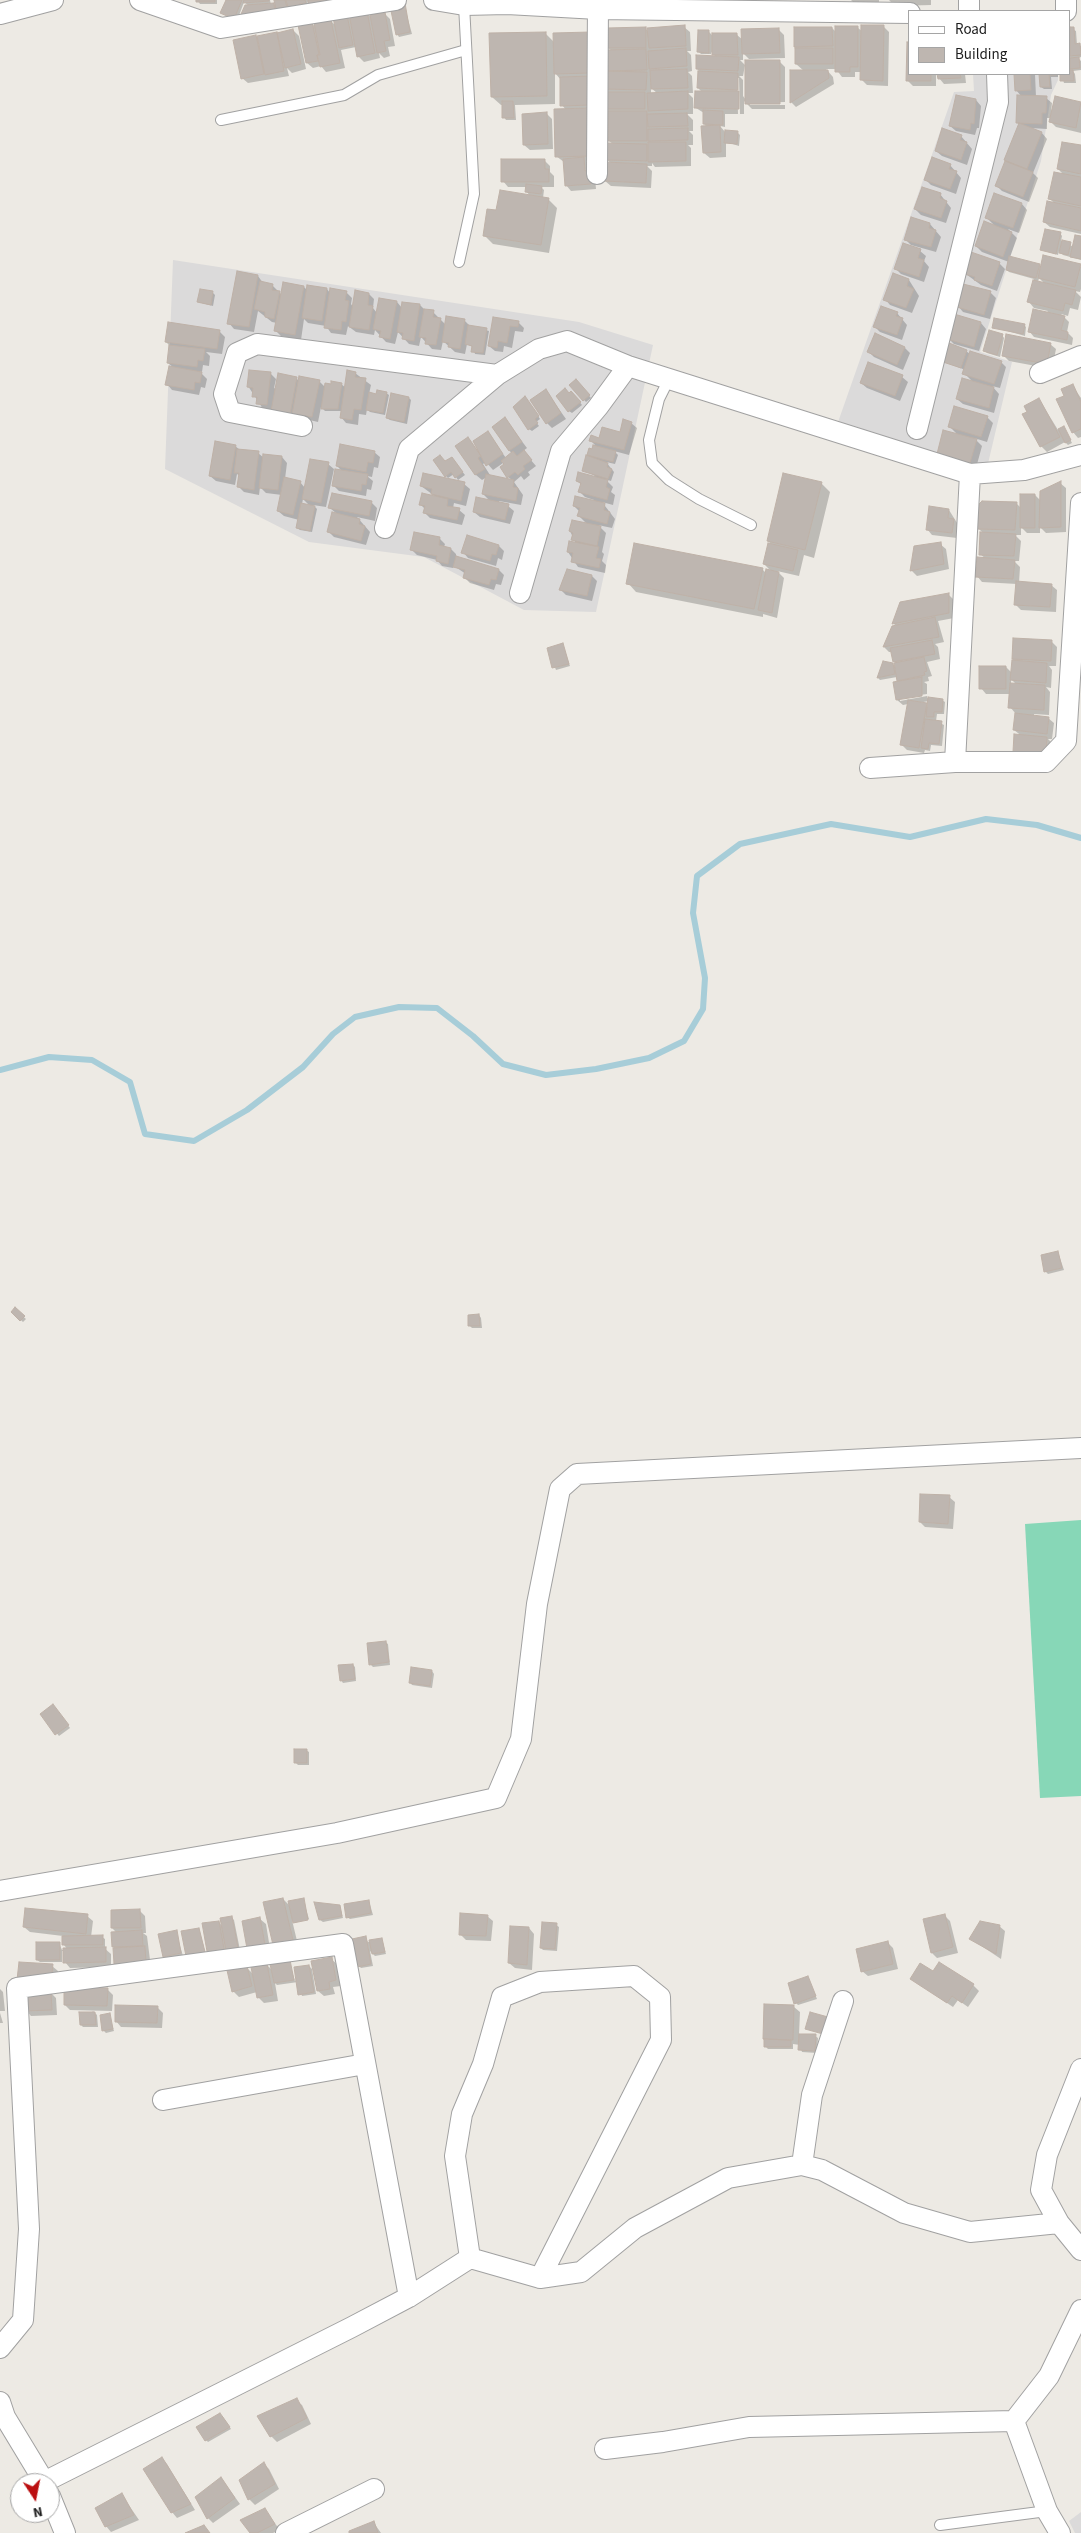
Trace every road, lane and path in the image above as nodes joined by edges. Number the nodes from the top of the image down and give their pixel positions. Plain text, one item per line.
1 (53, 0) edge
2 (140, 0) edge
3 (396, 0) edge
4 (434, 0) edge
5 (507, 2) edge
6 (464, 5) junction
7 (598, 5) edge
8 (691, 5) edge
9 (782, 6) edge
10 (881, 7) edge
11 (908, 13) edge
12 (0, 14) edge
13 (466, 50) junction
14 (997, 75) edge
15 (221, 120) dead end
16 (597, 174) dead end
17 (459, 262) dead end
18 (1081, 356) edge
19 (628, 366) junction
20 (1040, 373) dead end
21 (498, 375) junction
22 (668, 379) junction
23 (302, 426) dead end
24 (917, 429) dead end
25 (1081, 454) edge
26 (970, 474) junction
27 (1081, 503) edge
28 (752, 525) dead end
29 (385, 528) dead end
30 (520, 593) dead end
31 (955, 762) junction
32 (870, 768) dead end
33 (1081, 1448) edge
34 (0, 1891) edge
35 (843, 2001) dead end
36 (366, 2064) junction
37 (1081, 2069) edge
38 (163, 2100) dead end
39 (802, 2166) junction
40 (1059, 2223) junction
41 (1081, 2250) edge
42 (470, 2258) junction
43 (540, 2278) junction
44 (409, 2297) junction
45 (1081, 2310) edge
46 (0, 2348) edge
47 (2, 2412) edge
48 (1014, 2421) junction
49 (605, 2449) dead end
50 (38, 2473) edge
51 (60, 2480) edge
52 (374, 2489) dead end
53 (1047, 2512) junction
54 (940, 2525) dead end
55 (286, 2533) edge
56 (1060, 2533) edge

1 - 12 street
2 - 3 street
4 - 6 street
5 - 6 street
5 - 7 street
6 - 13 lane
7 - 8 street
7 - 16 street
8 - 9 street
9 - 10 street
10 - 11 street
13 - 15 lane
13 - 17 lane
14 - 24 street
18 - 20 street
19 - 21 street
19 - 22 street
19 - 30 street
21 - 23 street
21 - 29 street
22 - 26 street
22 - 28 lane
25 - 26 street
26 - 31 street
27 - 31 street
31 - 32 street
33 - 34 street
35 - 39 street
36 - 38 street
36 - 44 street
36 - 46 street
37 - 40 street
39 - 40 street
39 - 43 street
40 - 41 street
42 - 43 street
42 - 43 street
42 - 44 street
44 - 51 street
45 - 48 street
47 - 50 street
48 - 49 street
48 - 53 street
52 - 55 street
53 - 54 lane
53 - 56 street

